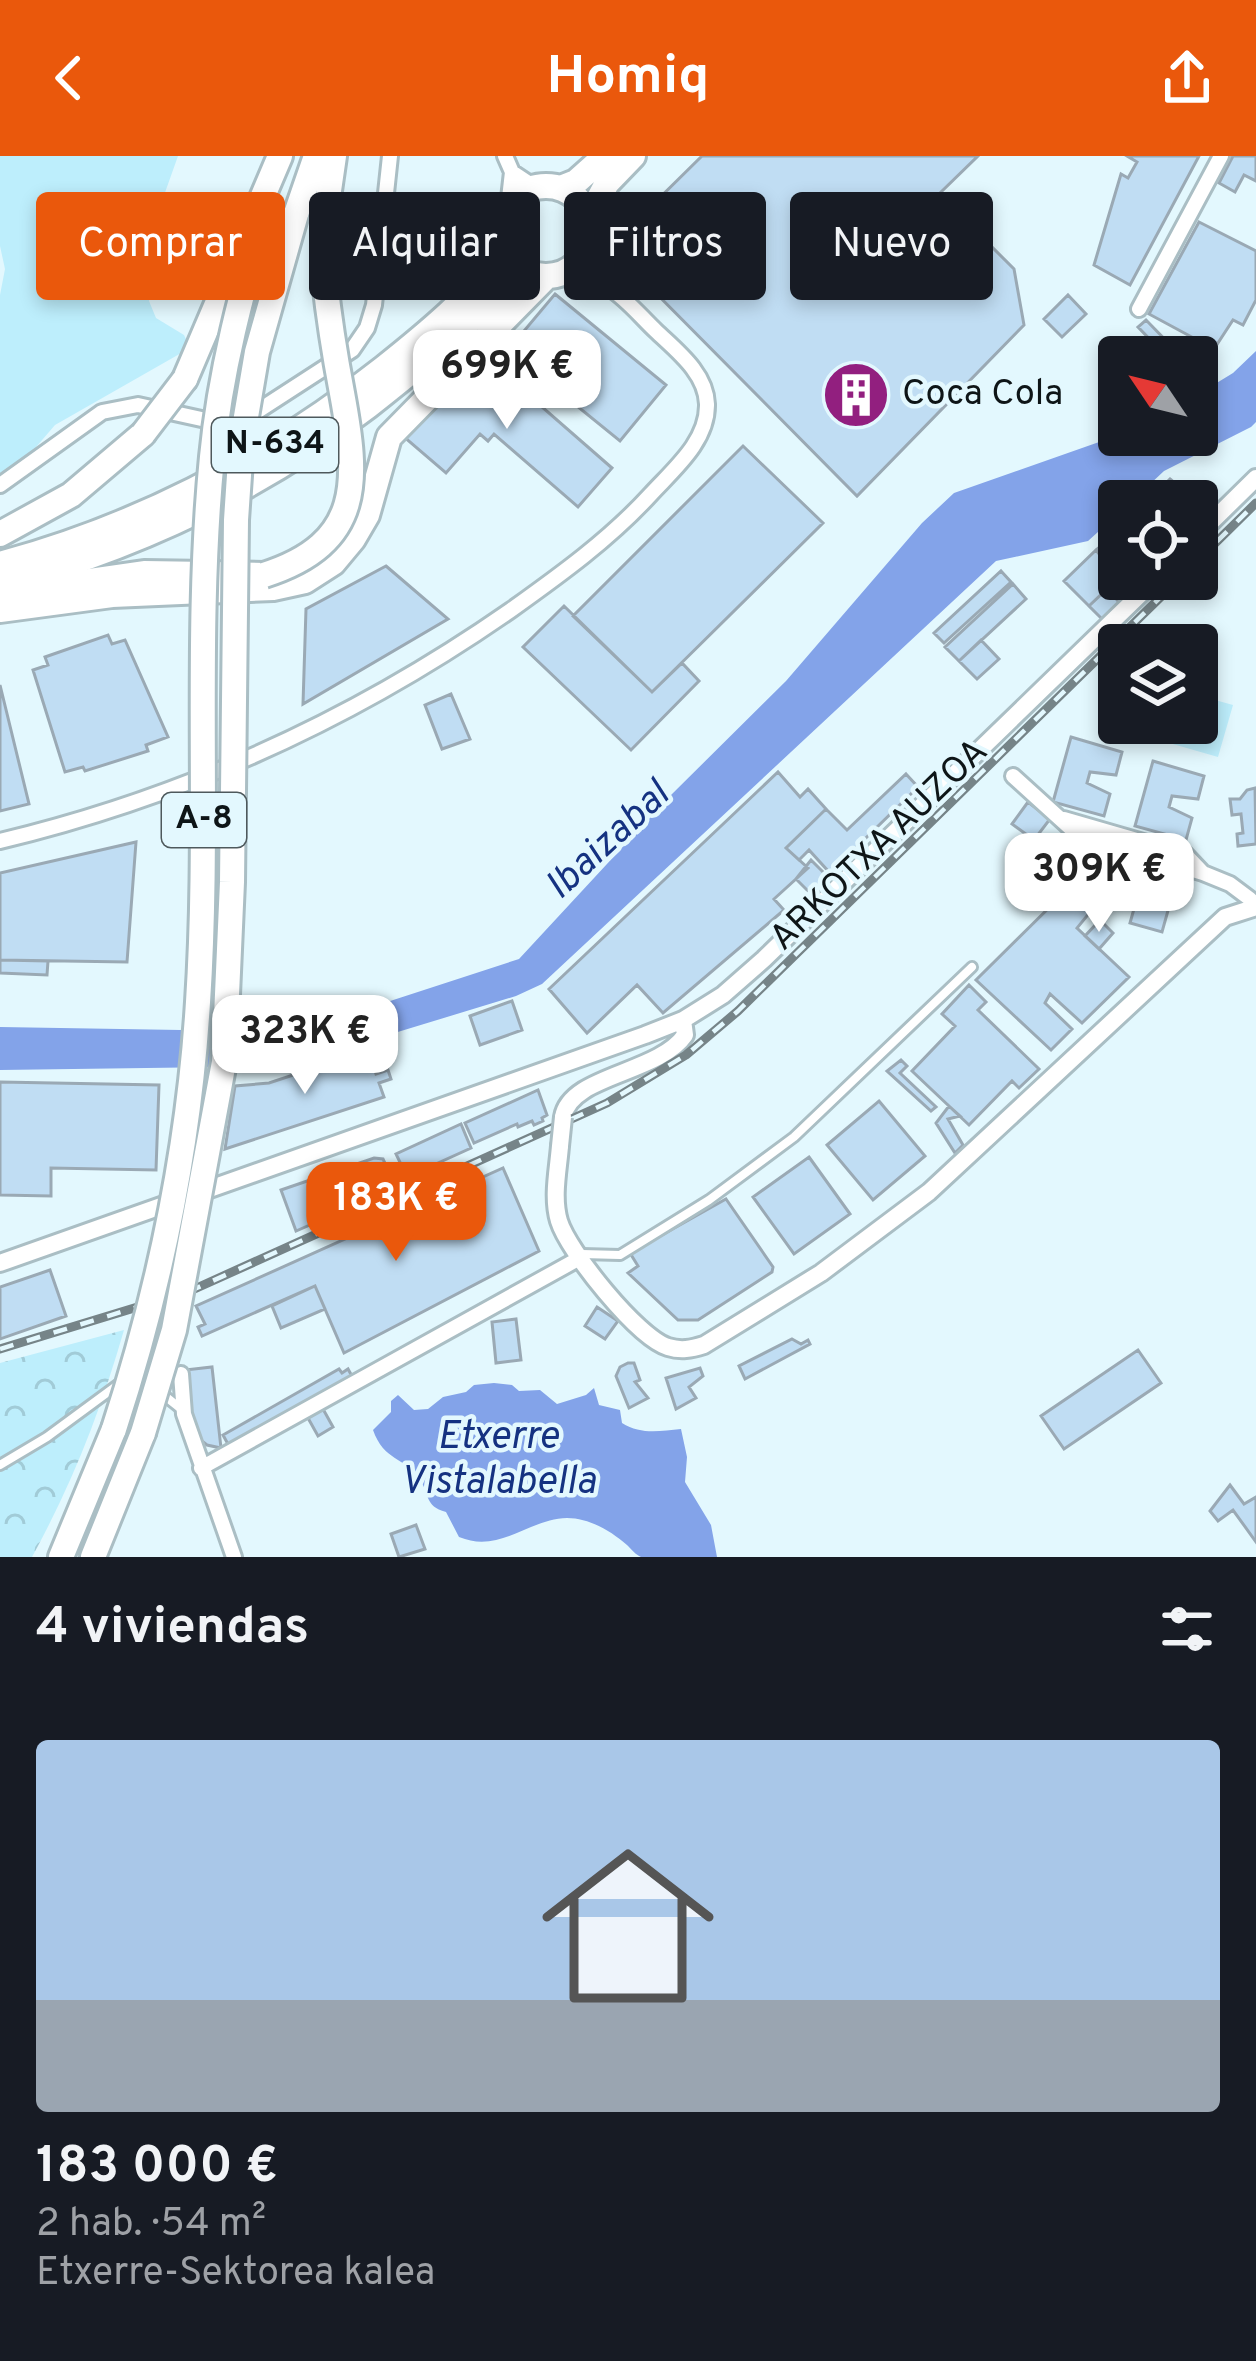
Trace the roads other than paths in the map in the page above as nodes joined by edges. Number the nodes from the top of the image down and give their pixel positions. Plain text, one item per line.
1 (280, 156) edge
2 (316, 156) edge
3 (334, 156) edge
4 (390, 156) edge
5 (505, 156) edge
6 (604, 156) edge
7 (634, 156) edge
8 (1221, 156) edge
9 (512, 172) junction
10 (549, 188) junction
11 (510, 192) edge
12 (534, 192) edge
13 (604, 192) edge
14 (564, 193) edge
15 (564, 264) edge
16 (540, 270) edge
17 (548, 274) junction
18 (564, 278) edge
19 (462, 300) edge
20 (622, 300) edge
21 (1139, 308) dead end
22 (1256, 478) edge
23 (0, 485) edge
24 (1218, 515) edge
25 (0, 534) edge
26 (0, 564) edge
27 (0, 584) edge
28 (0, 594) edge
29 (1134, 600) edge
30 (0, 610) edge
31 (1013, 776) dead end
32 (0, 842) edge
33 (1253, 902) edge
34 (972, 967) dead end
35 (683, 1020) junction
36 (576, 1256) junction
37 (0, 1263) edge
38 (181, 1374) dead end
39 (184, 1414) junction
40 (0, 1465) edge
41 (201, 1468) junction
42 (57, 1557) edge
43 (92, 1557) edge
44 (234, 1557) edge

1 - 25 highway, bridge
1 - 42 highway, A-8, bridge
2 - 43 highway, A-8, bridge
3 - 28 highway, bridge
4 - 23 street
5 - 9 street
6 - 10 highway
7 - 13 highway
8 - 21 street
9 - 10 street
9 - 11 street
10 - 12 highway
10 - 14 highway
15 - 17 highway
16 - 17 highway
17 - 18 street
17 - 27 highway, N-634
17 - 30 highway
19 - 26 highway, N-634
20 - 32 street
22 - 24 street
29 - 35 street, ARKOTXA AUZOA
31 - 33 street, ARKOTXA AUZOA
33 - 36 street, ARKOTXA AUZOA
34 - 36 lane
35 - 36 street, bridge
35 - 37 street, ARKOTXA AUZOA
36 - 41 street
38 - 39 street
39 - 40 lane
39 - 41 street
41 - 44 street

